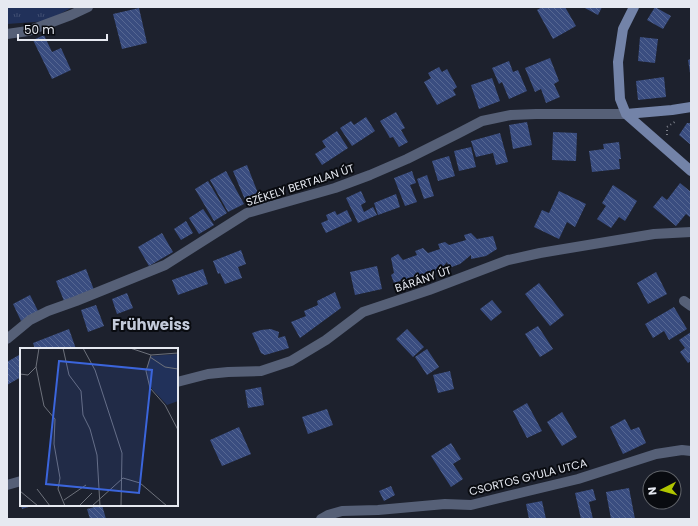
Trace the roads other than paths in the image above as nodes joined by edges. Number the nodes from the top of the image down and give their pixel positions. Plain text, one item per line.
1 (88, 7) edge
2 (634, 7) edge
3 (7, 34) edge
4 (691, 107) edge
5 (626, 114) junction
6 (691, 171) edge
7 (691, 232) edge
8 (7, 339) edge
9 (178, 382) edge
10 (691, 451) edge
11 (20, 481) edge
12 (7, 485) edge
13 (320, 519) edge

1 - 3 street
2 - 5 street
4 - 5 street, SZÉKELY BERTALAN ÚT
5 - 6 street
5 - 8 street, SZÉKELY BERTALAN ÚT
7 - 9 street, BÁRÁNY ÚT
10 - 13 street, CSORTOS GYULA UTCA
11 - 12 street

